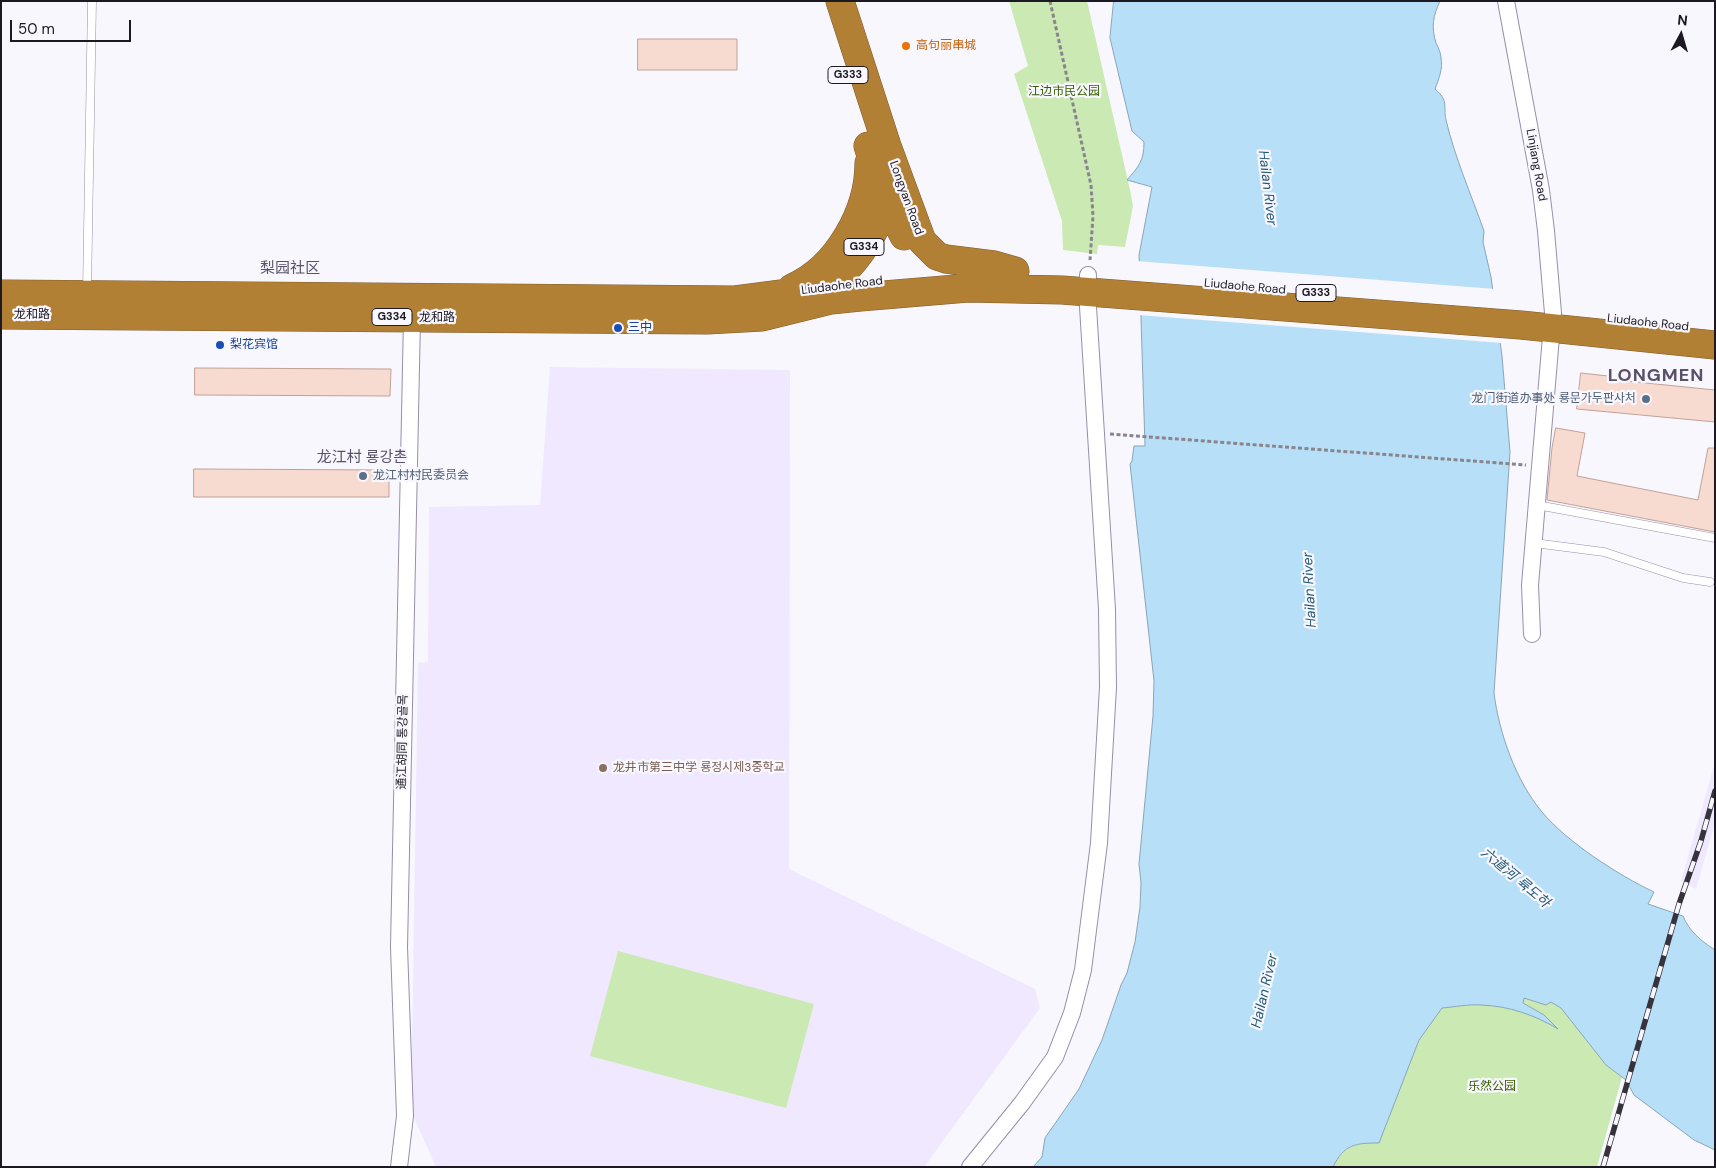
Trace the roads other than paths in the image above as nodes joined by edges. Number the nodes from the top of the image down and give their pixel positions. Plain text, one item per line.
1 (92, 1) edge
2 (824, 1) edge
3 (840, 1) edge
4 (1506, 1) edge
5 (878, 147) junction
6 (885, 200) junction
7 (1014, 271) junction
8 (937, 276) junction
9 (1098, 284) junction
10 (827, 288) junction
11 (968, 288) junction
12 (1, 294) edge
13 (779, 304) junction
14 (86, 305) junction
15 (1, 315) edge
16 (412, 318) junction
17 (1553, 321) junction
18 (1715, 329) edge
19 (1715, 344) edge
20 (1537, 505) junction
21 (1715, 538) edge
22 (1534, 543) junction
23 (1710, 582) dead end
24 (1532, 634) dead end
25 (399, 1167) edge
26 (970, 1167) edge

1 - 14 lane
2 - 5 highway, Longyan Road / G333
3 - 5 highway, Longyan Road / G333
4 - 17 street, Linjiang Road
5 - 6 highway, Longyan Road / G334
5 - 7 highway, Longyan Road
5 - 13 highway, Longyan Road / G334
6 - 8 highway, Longyan Road
6 - 10 highway, Longyan Road / G334
7 - 8 highway, Liudaohe Road
7 - 9 highway, Liudaohe Road / G333
8 - 10 highway, Liudaohe Road
8 - 11 highway, Longyan Road
9 - 11 highway, Liudaohe Road / G333
9 - 17 highway, Liudaohe Road / G333
9 - 26 street
10 - 13 highway, Longyan Road / G334
11 - 13 highway, Liudaohe Road
12 - 14 highway, 龙和路 / G334
13 - 14 highway, 龙和路 / G334
13 - 16 highway, 龙和路 / G334
14 - 15 highway, 龙和路 / G334
14 - 16 highway, 龙和路 / G334
16 - 25 street, 通江胡同 통강골목
17 - 18 highway, Liudaohe Road / G333
17 - 19 highway, Liudaohe Road / G333
17 - 20 street, Linjiang Road
20 - 21 lane
20 - 22 street, Linjiang Road
22 - 23 lane
22 - 24 street, Linjiang Road

